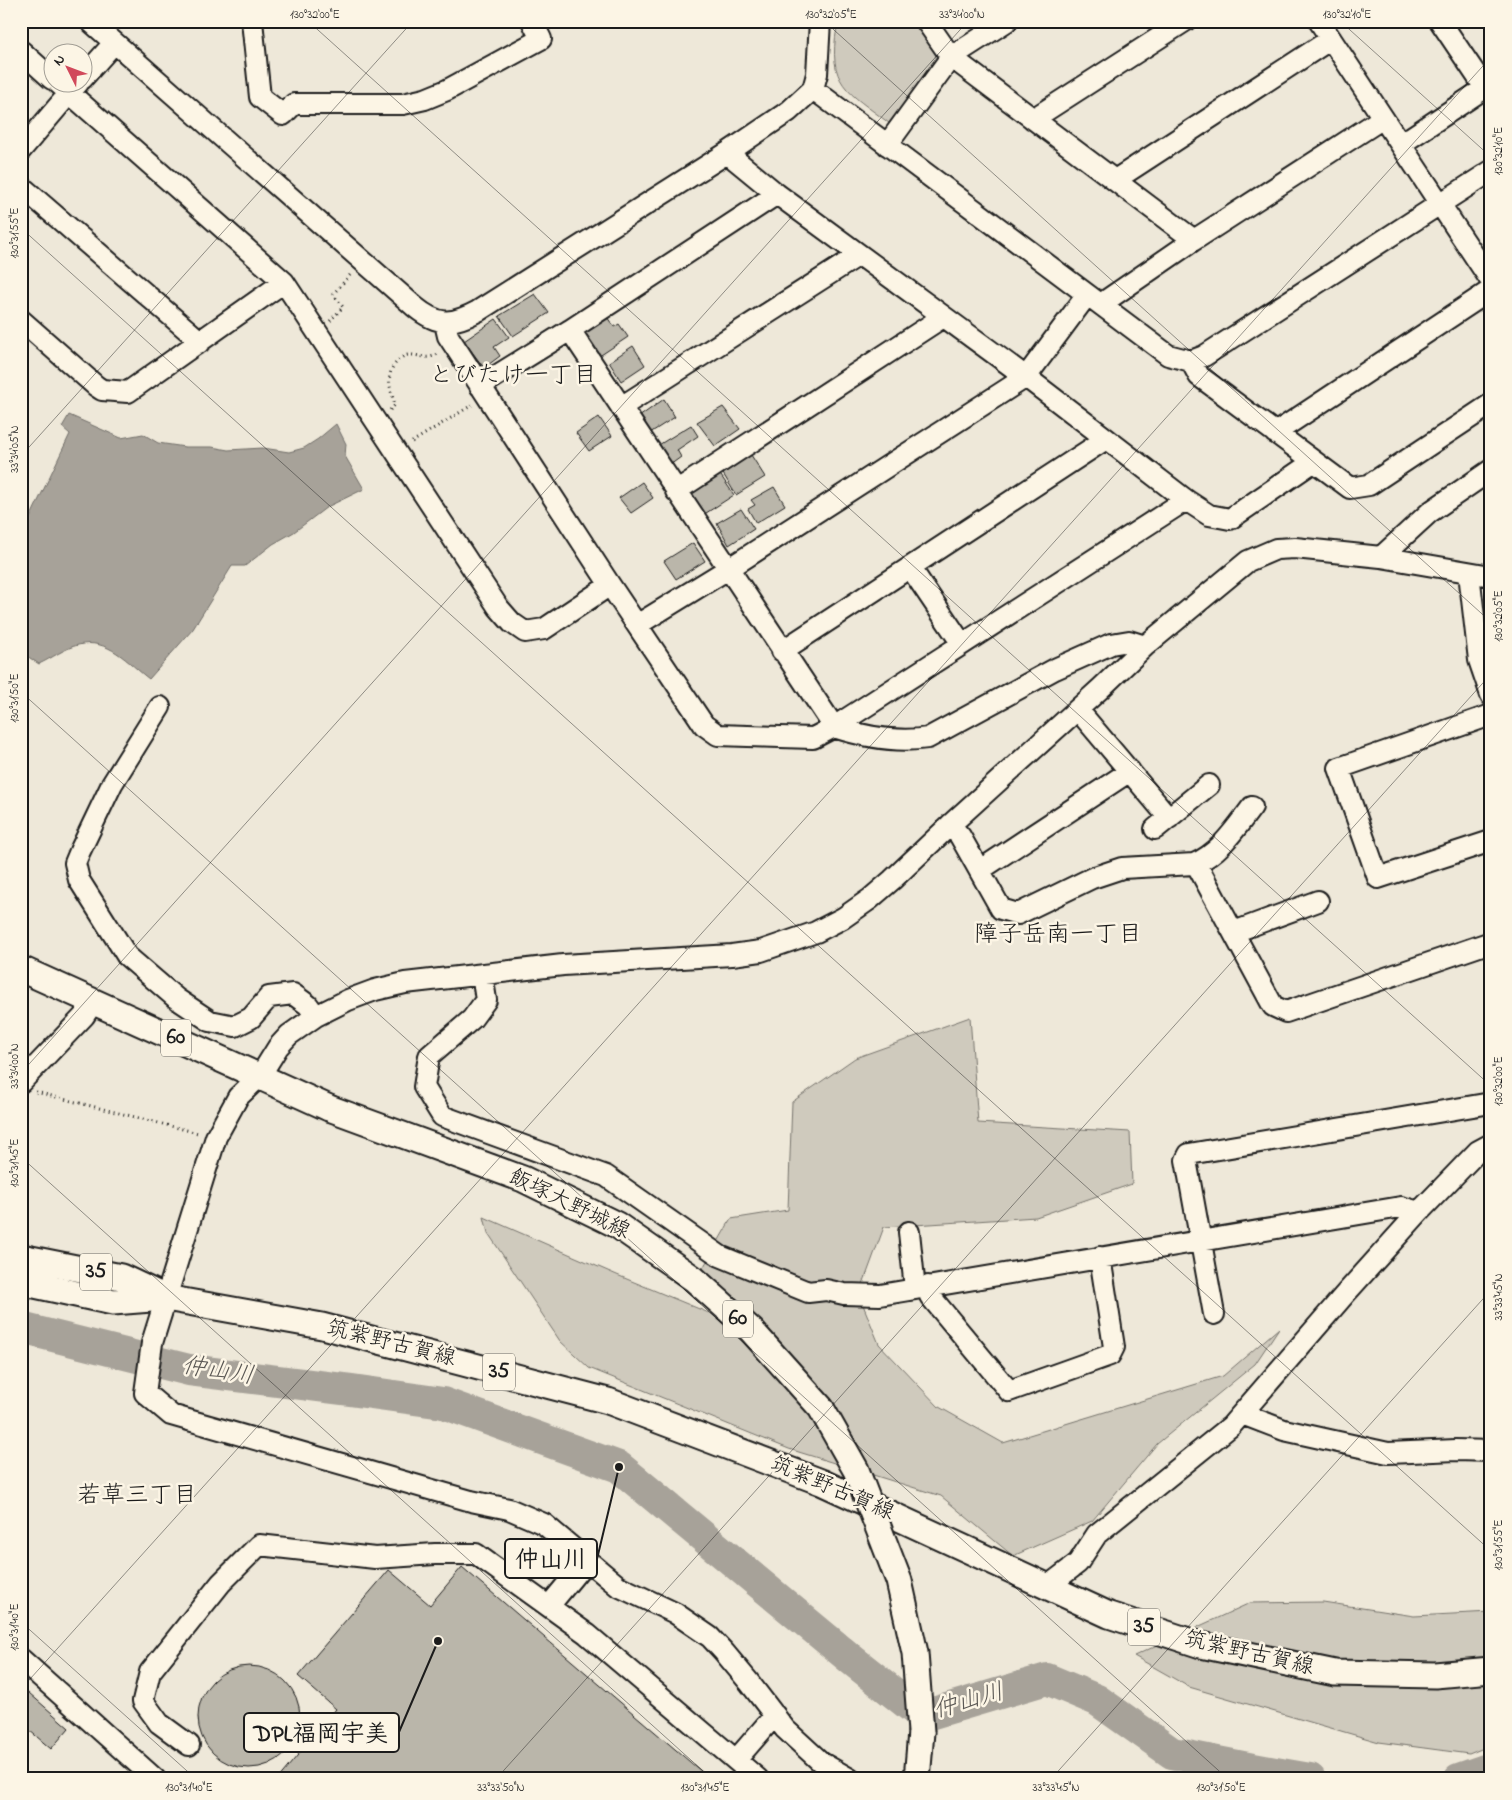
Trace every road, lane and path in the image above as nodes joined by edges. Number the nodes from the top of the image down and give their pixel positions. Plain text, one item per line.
1 (90, 21) edge
2 (252, 21) edge
3 (532, 21) edge
4 (820, 21) edge
5 (926, 21) edge
6 (1007, 21) edge
7 (1185, 21) edge
8 (1319, 21) edge
9 (1440, 21) edge
10 (1331, 39) junction
11 (114, 43) junction
12 (21, 51) edge
13 (951, 57) junction
14 (92, 64) edge
15 (42, 70) edge
16 (1488, 86) edge
17 (813, 89) junction
18 (66, 92) edge
19 (81, 92) edge
20 (1384, 118) junction
21 (1033, 119) junction
22 (1401, 144) junction
23 (887, 145) junction
24 (21, 150) edge
25 (727, 153) junction
26 (1491, 170) edge
27 (1115, 180) junction
28 (21, 186) edge
29 (777, 194) junction
30 (1439, 204) junction
31 (1194, 240) junction
32 (859, 255) junction
33 (363, 261) junction
34 (1491, 281) edge
35 (284, 282) junction
36 (1491, 290) edge
37 (1094, 299) junction
38 (943, 317) junction
39 (21, 320) edge
40 (445, 322) junction
41 (570, 330) junction
42 (318, 334) junction
43 (199, 343) junction
44 (454, 345) junction
45 (1191, 362) junction
46 (1026, 377) junction
47 (484, 391) junction
48 (1491, 404) edge
49 (621, 407) junction
50 (376, 422) junction
51 (1275, 433) junction
52 (1106, 440) junction
53 (396, 452) junction
54 (1313, 462) junction
55 (1491, 470) edge
56 (676, 490) junction
57 (1186, 500) junction
58 (1381, 557) junction
59 (728, 568) junction
60 (910, 568) junction
61 (1470, 573) junction
62 (1491, 576) edge
63 (610, 585) junction
64 (637, 625) junction
65 (962, 644) junction
66 (1145, 646) junction
67 (782, 651) junction
68 (1491, 695) edge
69 (160, 707) dead end
70 (1078, 710) junction
71 (1491, 715) edge
72 (834, 727) junction
73 (1130, 771) junction
74 (1209, 785) dead end
75 (1252, 807) dead end
76 (950, 825) junction
77 (1491, 840) edge
78 (1194, 864) junction
79 (980, 870) junction
80 (1318, 901) dead end
81 (1234, 932) junction
82 (1491, 942) edge
83 (21, 969) edge
84 (482, 974) junction
85 (94, 1001) junction
86 (316, 1016) junction
87 (260, 1076) junction
88 (26, 1087) edge
89 (1491, 1103) edge
90 (216, 1137) junction
91 (1491, 1144) edge
92 (1419, 1212) junction
93 (909, 1232) dead end
94 (1201, 1240) junction
95 (21, 1257) edge
96 (1100, 1257) junction
97 (21, 1282) edge
98 (922, 1287) junction
99 (166, 1298) junction
100 (1214, 1314) dead end
101 (1242, 1414) junction
102 (1491, 1451) edge
103 (587, 1560) junction
104 (1048, 1586) junction
105 (548, 1606) junction
106 (21, 1659) edge
107 (1491, 1670) edge
108 (775, 1715) junction
109 (189, 1745) dead end
110 (736, 1760) junction
111 (155, 1779) edge
112 (758, 1779) edge
113 (850, 1779) edge
114 (917, 1779) edge

1 - 11 street
2 - 3 street
4 - 17 street
5 - 13 street
6 - 13 street
7 - 21 street
8 - 10 street
9 - 16 street
10 - 20 street
10 - 27 street
11 - 14 street
11 - 33 street
12 - 15 street
13 - 21 street
13 - 23 street
16 - 22 street
17 - 23 street
17 - 25 street
18 - 24 street
19 - 35 street
20 - 22 street
20 - 31 street
21 - 27 street
22 - 30 street
23 - 37 street
25 - 29 street
25 - 40 street
26 - 30 street
27 - 31 street
28 - 43 street
29 - 32 street
29 - 41 street
30 - 34 street
30 - 45 street
31 - 37 street
32 - 38 street
32 - 49 street
33 - 40 street
33 - 42 path
35 - 42 street
35 - 43 street
36 - 51 street
37 - 45 street
37 - 46 street
38 - 46 street
38 - 56 street
39 - 43 street
40 - 44 street
41 - 47 street
41 - 49 street
42 - 50 street
44 - 47 street
44 - 50 path
45 - 51 street
46 - 52 street
46 - 59 street
47 - 53 path
47 - 63 street
48 - 54 street
49 - 56 street
50 - 53 street
51 - 54 street
52 - 57 street
52 - 60 street
53 - 63 street
54 - 57 street
55 - 58 street
56 - 59 street
57 - 65 street
58 - 61 street
58 - 66 street
59 - 64 street
59 - 67 street
60 - 65 street
60 - 67 street
61 - 62 street
61 - 68 street
63 - 64 street
64 - 72 street
65 - 72 street
66 - 70 street
66 - 72 street
67 - 72 street
69 - 86 street
70 - 73 street
70 - 76 street
71 - 77 street
73 - 74 street
73 - 79 street
75 - 78 street
76 - 79 street
76 - 84 street
78 - 79 street
78 - 81 street
80 - 81 street
81 - 82 street
83 - 85 main road, 飯塚大野城線 / 60
84 - 86 street
84 - 98 street
85 - 87 main road, 飯塚大野城線 / 60
85 - 88 street
86 - 87 street
87 - 90 street
87 - 114 main road, 飯塚大野城線 / 60, bridge
88 - 90 path
89 - 94 street
90 - 99 street
91 - 92 street
92 - 94 street
92 - 101 street
93 - 98 street
94 - 96 street
94 - 100 street
95 - 99 main road, 筑紫野古賀線 / 35
96 - 98 street
96 - 98 street
97 - 99 main road, 筑紫野古賀線 / 35
99 - 103 street
99 - 104 main road, 筑紫野古賀線 / 35
101 - 102 street
101 - 104 street
103 - 105 street
103 - 108 street
104 - 107 main road, 筑紫野古賀線 / 35
105 - 109 street
105 - 110 street
106 - 111 street
108 - 110 street
108 - 113 street
110 - 112 street

